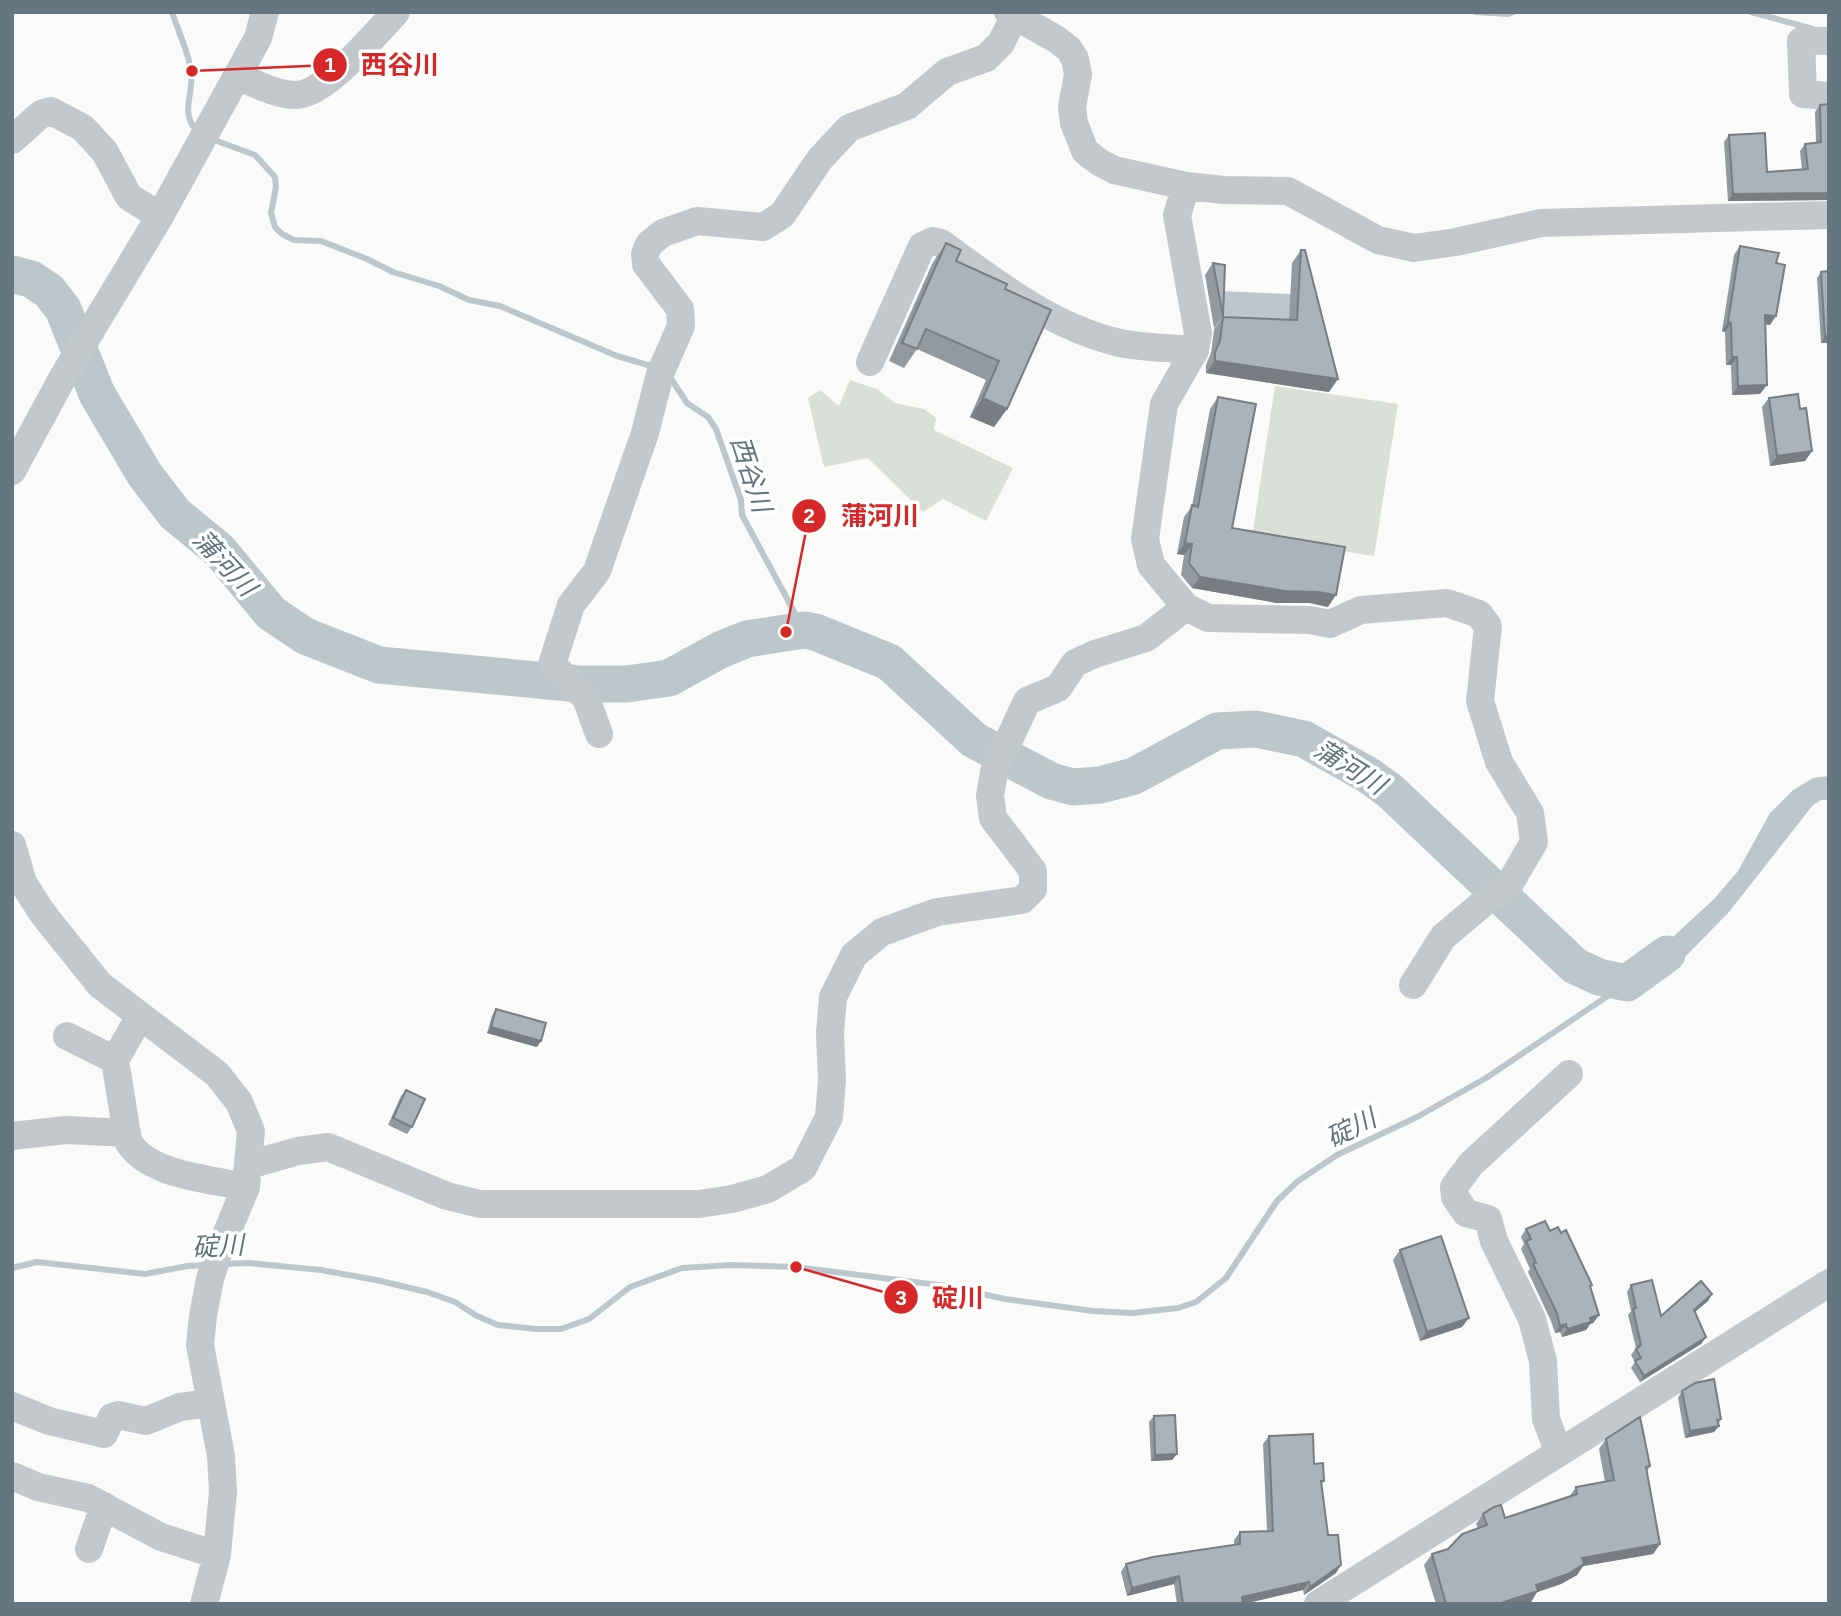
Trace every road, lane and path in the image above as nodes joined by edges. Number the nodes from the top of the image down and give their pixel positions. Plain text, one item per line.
1 (265, 12) edge
2 (396, 12) edge
3 (1011, 15) edge
4 (1829, 41) edge
5 (237, 76) junction
6 (1829, 96) edge
7 (12, 140) edge
8 (1186, 186) junction
9 (1829, 215) edge
10 (160, 216) junction
11 (1195, 350) junction
12 (870, 362) dead end
13 (12, 471) edge
14 (1186, 607) junction
15 (599, 734) dead end
16 (12, 845) edge
17 (1413, 985) dead end
18 (140, 1016) junction
19 (67, 1037) dead end
20 (115, 1060) junction
21 (1569, 1074) dead end
22 (127, 1133) junction
23 (12, 1136) edge
24 (248, 1176) junction
25 (1829, 1283) edge
26 (210, 1403) junction
27 (12, 1406) edge
28 (1559, 1453) junction
29 (12, 1476) edge
30 (104, 1506) junction
31 (89, 1549) dead end
32 (216, 1555) junction
33 (204, 1604) edge
34 (1318, 1604) edge

1 - 5 street
2 - 5 street
3 - 8 street
3 - 15 street
4 - 6 street
5 - 10 street
7 - 10 street
8 - 9 street
8 - 11 street
10 - 13 street
11 - 12 street
11 - 14 street
14 - 17 street
14 - 24 street
16 - 18 street
18 - 20 street
18 - 24 street
19 - 20 street
20 - 22 street
21 - 28 street
22 - 23 street
22 - 24 street
24 - 26 street
25 - 28 street
26 - 27 street
26 - 32 street
28 - 34 street
29 - 30 street
30 - 31 street
30 - 32 street
32 - 33 street

